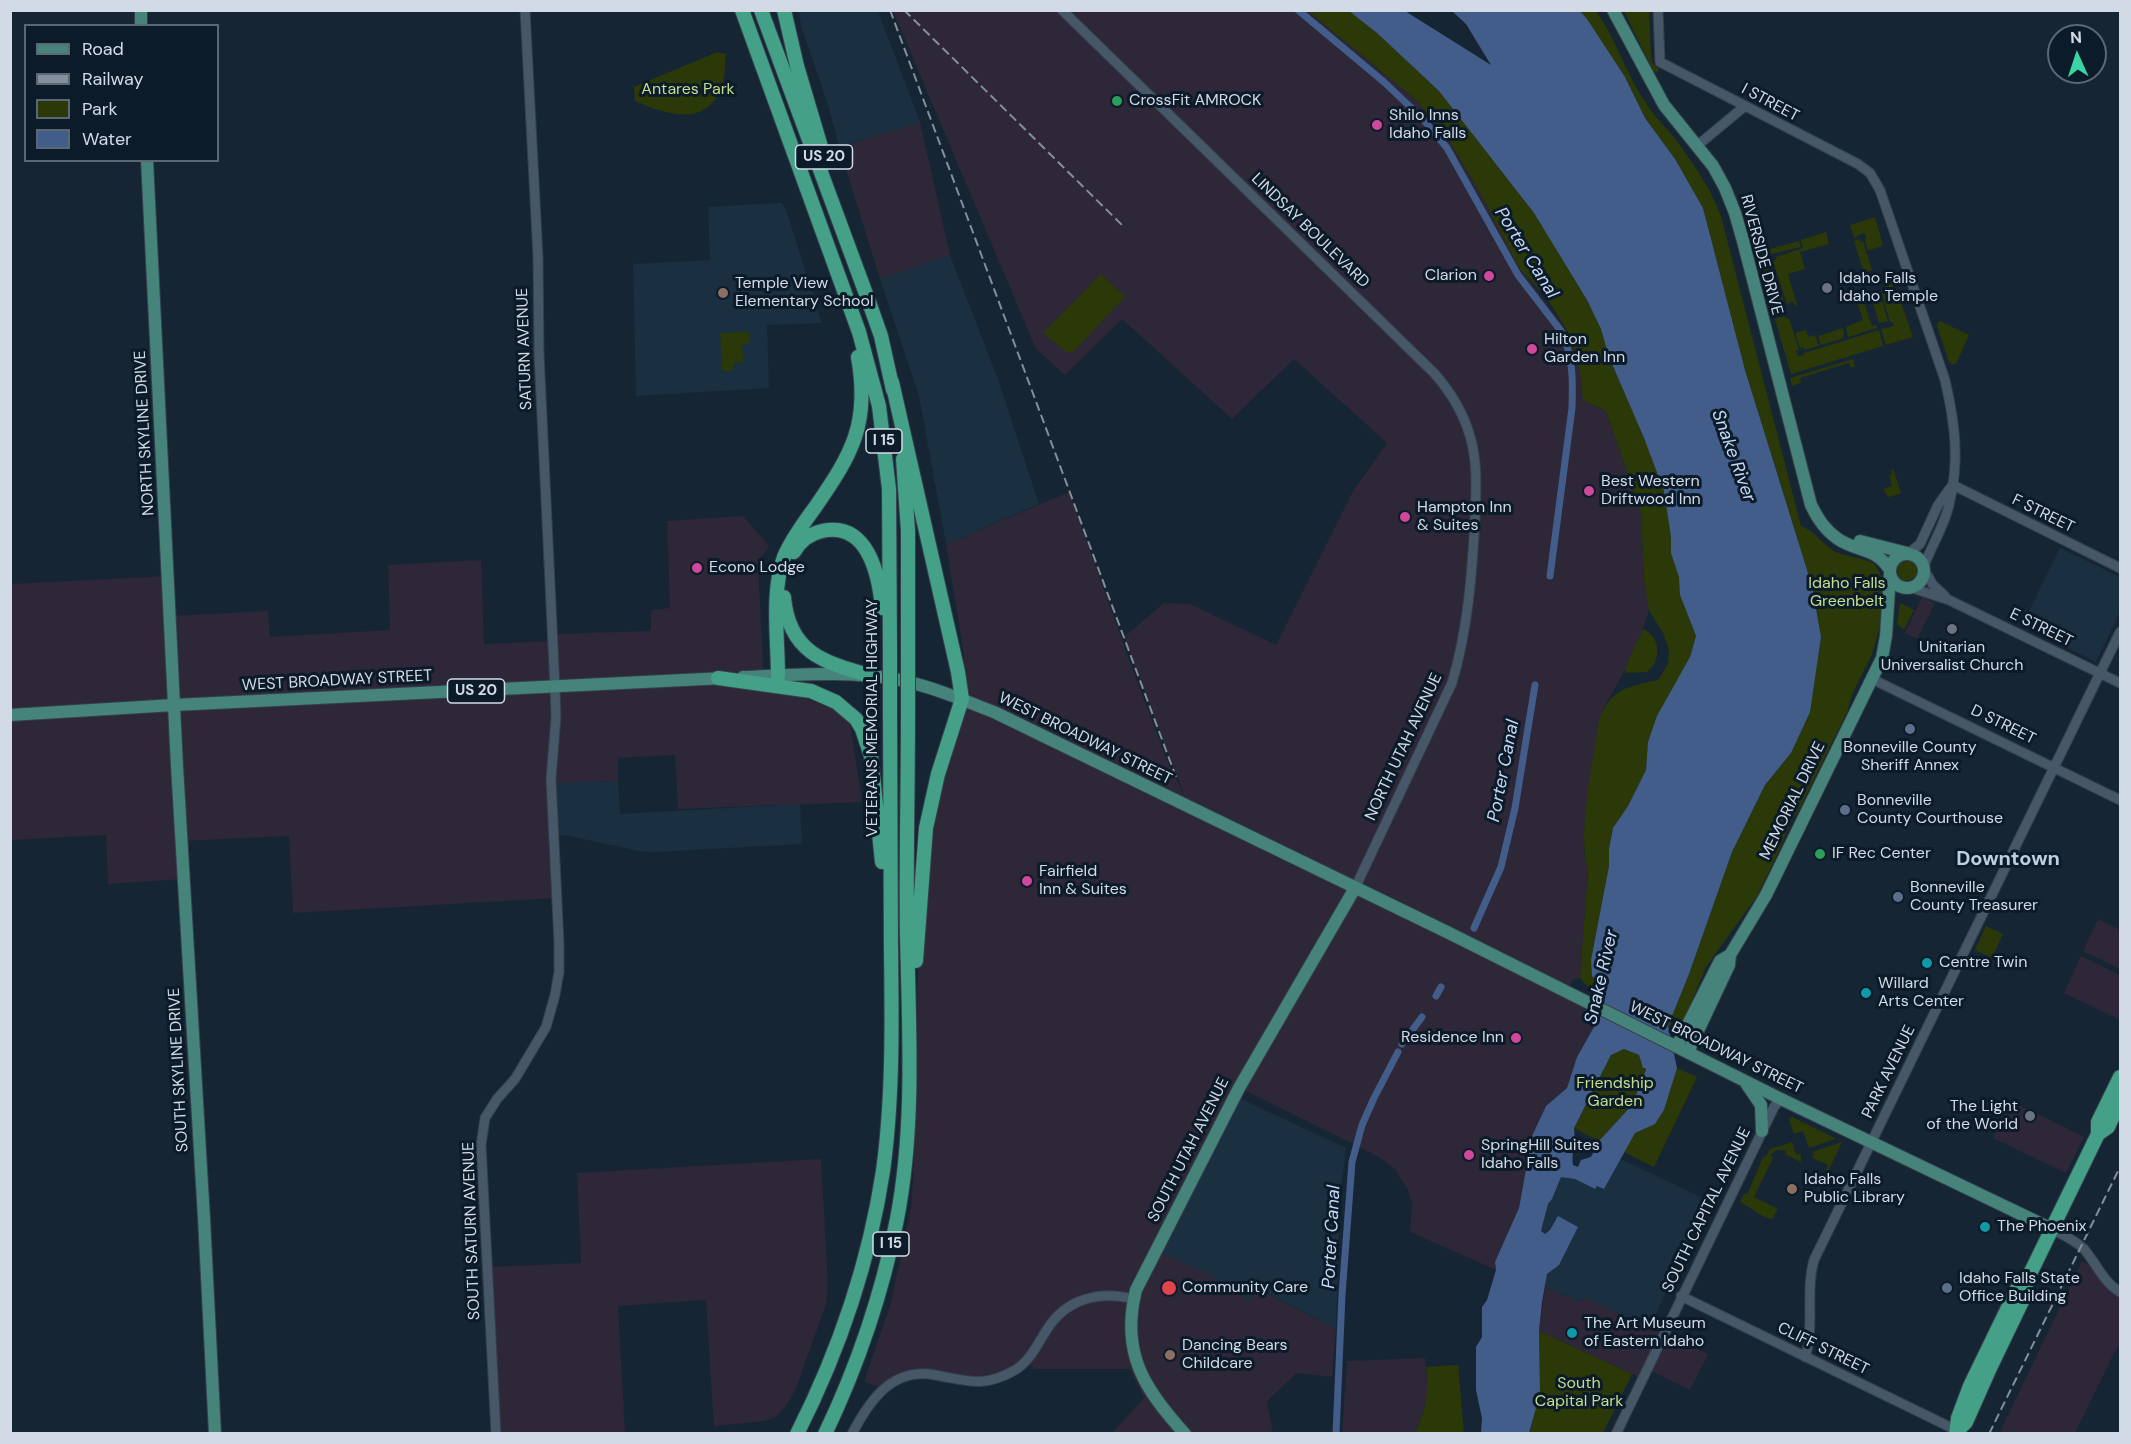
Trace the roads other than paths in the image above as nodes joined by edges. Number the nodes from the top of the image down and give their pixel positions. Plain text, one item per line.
1 (525, 10) edge
2 (742, 10) edge
3 (761, 10) edge
4 (784, 10) edge
5 (1062, 10) edge
6 (1613, 10) edge
7 (1658, 10) edge
8 (1745, 106) junction
9 (1698, 145) junction
10 (147, 162) edge
11 (825, 236) junction
12 (870, 302) junction
13 (892, 382) junction
14 (1953, 485) junction
15 (1475, 507) joint
16 (1827, 531) junction
17 (1908, 553) junction
18 (2121, 568) edge
19 (1924, 569) junction
20 (1890, 572) junction
21 (1910, 588) junction
22 (1949, 600) junction
23 (2121, 632) edge
24 (887, 654) junction
25 (1881, 658) junction
26 (2100, 674) junction
27 (778, 676) junction
28 (875, 677) junction
29 (718, 678) junction
30 (1872, 679) junction
31 (2121, 683) edge
32 (555, 688) junction
33 (962, 699) junction
34 (174, 705) junction
35 (10, 715) edge
36 (2055, 767) junction
37 (2121, 800) edge
38 (1355, 888) junction
39 (1730, 955) junction
40 (892, 1008) junction
41 (909, 1043) junction
42 (1674, 1045) junction
43 (1688, 1052) junction
44 (2121, 1077) edge
45 (1743, 1080) junction
46 (1781, 1099) junction
47 (2121, 1101) edge
48 (1762, 1131) junction
49 (2098, 1134) junction
50 (1872, 1142) junction
51 (2052, 1229) junction
52 (2121, 1292) edge
53 (1681, 1296) junction
54 (1134, 1299) junction
55 (1805, 1357) junction
56 (1955, 1430) edge
57 (215, 1434) edge
58 (496, 1434) edge
59 (797, 1434) edge
60 (825, 1434) edge
61 (852, 1434) edge
62 (1185, 1434) edge
63 (1616, 1434) edge

1 - 32 street, SATURN AVENUE
2 - 11 highway, VETERANS MEMORIAL HIGHWAY / I 15
3 - 12 highway, I 15
4 - 12 highway, US 20
5 - 15 street, LINDSAY BOULEVARD
6 - 9 main road, RIVERSIDE DRIVE
7 - 8 street, I STREET
8 - 9 street
8 - 14 street, I STREET
9 - 16 main road, RIVERSIDE DRIVE
10 - 34 main road, NORTH SKYLINE DRIVE
11 - 24 highway, VETERANS MEMORIAL HIGHWAY / I 15
11 - 27 highway
12 - 13 highway, I 15
13 - 33 highway
13 - 41 highway, I 15, bridge
14 - 17 street
14 - 18 street, F STREET
14 - 19 street
15 - 38 street, NORTH UTAH AVENUE
16 - 17 main road
16 - 20 main road, RIVERSIDE DRIVE
17 - 19 main road
17 - 20 main road
19 - 21 main road
19 - 22 street, E STREET
20 - 21 main road
20 - 25 main road, MEMORIAL DRIVE
21 - 22 street, E STREET
21 - 25 main road, MEMORIAL DRIVE
22 - 26 street, E STREET
23 - 26 street, PARK AVENUE
24 - 28 highway
24 - 40 highway, VETERANS MEMORIAL HIGHWAY / I 15, bridge
25 - 30 main road, MEMORIAL DRIVE
26 - 31 street, E STREET
26 - 36 street, PARK AVENUE
27 - 28 main road, WEST BROADWAY STREET
27 - 29 main road, WEST BROADWAY STREET / US 20
28 - 33 main road, WEST BROADWAY STREET
29 - 32 main road, WEST BROADWAY STREET / US 20
29 - 40 highway
30 - 36 street, D STREET
30 - 39 main road, MEMORIAL DRIVE
32 - 34 main road, WEST BROADWAY STREET / US 20
32 - 58 street, SOUTH SATURN AVENUE
33 - 38 main road, WEST BROADWAY STREET
33 - 41 highway
34 - 35 main road, WEST BROADWAY STREET / US 20
34 - 57 main road, SOUTH SKYLINE DRIVE
36 - 37 street, D STREET
36 - 50 street, PARK AVENUE
38 - 42 main road, WEST BROADWAY STREET
38 - 54 main road, SOUTH UTAH AVENUE
39 - 42 main road, MEMORIAL DRIVE
39 - 43 main road, MEMORIAL DRIVE
40 - 59 highway, VETERANS MEMORIAL HIGHWAY / I 15
41 - 60 highway, I 15
42 - 43 main road, WEST BROADWAY STREET
43 - 45 main road, WEST BROADWAY STREET
44 - 49 highway
45 - 46 main road, WEST BROADWAY STREET
45 - 48 main road
46 - 48 street, SOUTH CAPITAL AVENUE
46 - 50 main road, WEST BROADWAY STREET
47 - 49 highway
48 - 53 street, SOUTH CAPITAL AVENUE
49 - 51 highway
50 - 51 main road, WEST BROADWAY STREET
50 - 55 street, PARK AVENUE
51 - 52 street
51 - 56 highway
53 - 55 street, CLIFF STREET
53 - 63 street, SOUTH CAPITAL AVENUE
54 - 61 street
54 - 62 main road, SOUTH UTAH AVENUE
55 - 56 street, CLIFF STREET

